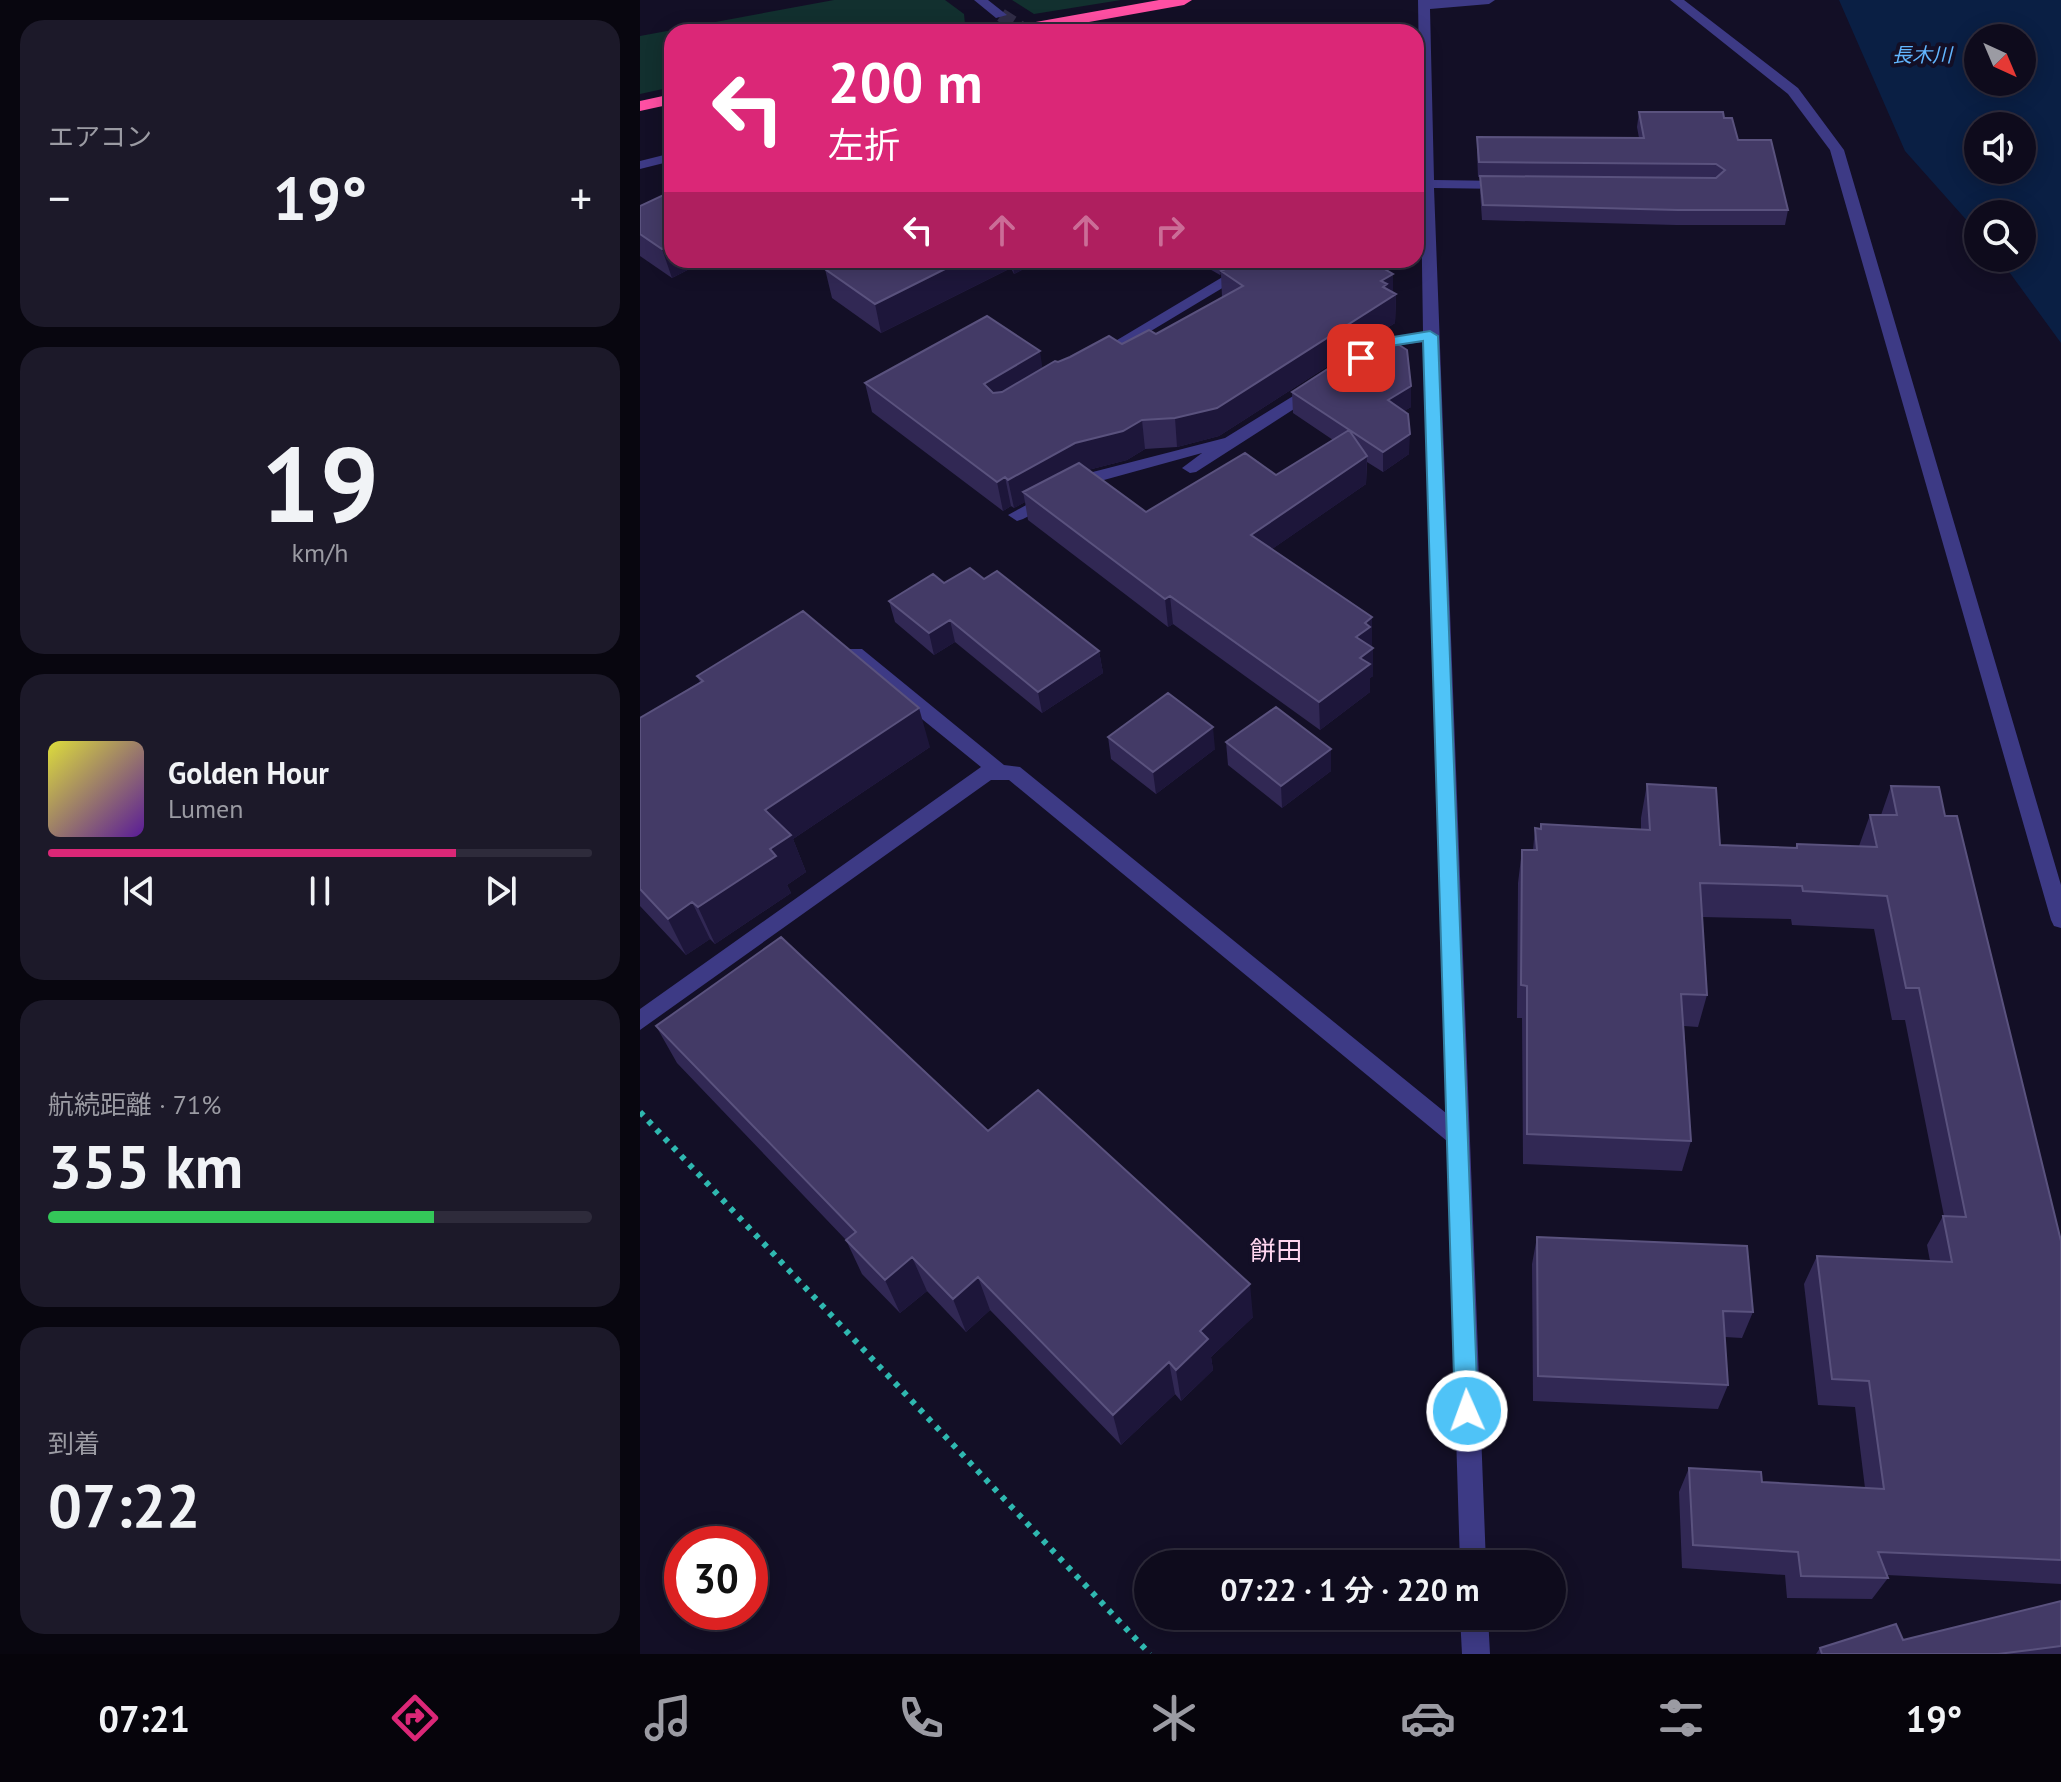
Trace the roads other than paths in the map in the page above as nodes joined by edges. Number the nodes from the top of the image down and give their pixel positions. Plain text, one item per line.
1 (980, 0) edge
2 (1184, 0) edge
3 (1489, 0) edge
4 (1676, 0) edge
5 (1424, 3) edge
6 (1001, 15) tunnel mouth
7 (1051, 24) edge
8 (664, 101) edge
9 (640, 106) edge
10 (664, 159) edge
11 (640, 165) edge
12 (1427, 184) junction
13 (1522, 185) edge
14 (1424, 222) edge
15 (1248, 268) edge
16 (1424, 268) edge
17 (1430, 336) junction
18 (1361, 358) edge
19 (1083, 365) edge
20 (1336, 374) edge
21 (1236, 438) junction
22 (1190, 468) dead end
23 (1017, 515) dead end
24 (855, 654) edge
25 (1001, 773) junction
26 (2061, 920) edge
27 (640, 1021) edge
28 (1457, 1135) junction
29 (1472, 1550) edge
30 (1475, 1630) edge
31 (1476, 1654) edge

1 - 6 street
2 - 7 highway
3 - 5 street
4 - 26 street
5 - 12 street
8 - 9 highway
10 - 11 street
12 - 13 street
12 - 14 street
15 - 19 street
16 - 17 street
17 - 18 street
17 - 28 street
20 - 21 street
21 - 22 street
21 - 23 street
24 - 25 street
25 - 27 street
25 - 28 street
28 - 29 street
30 - 31 street

